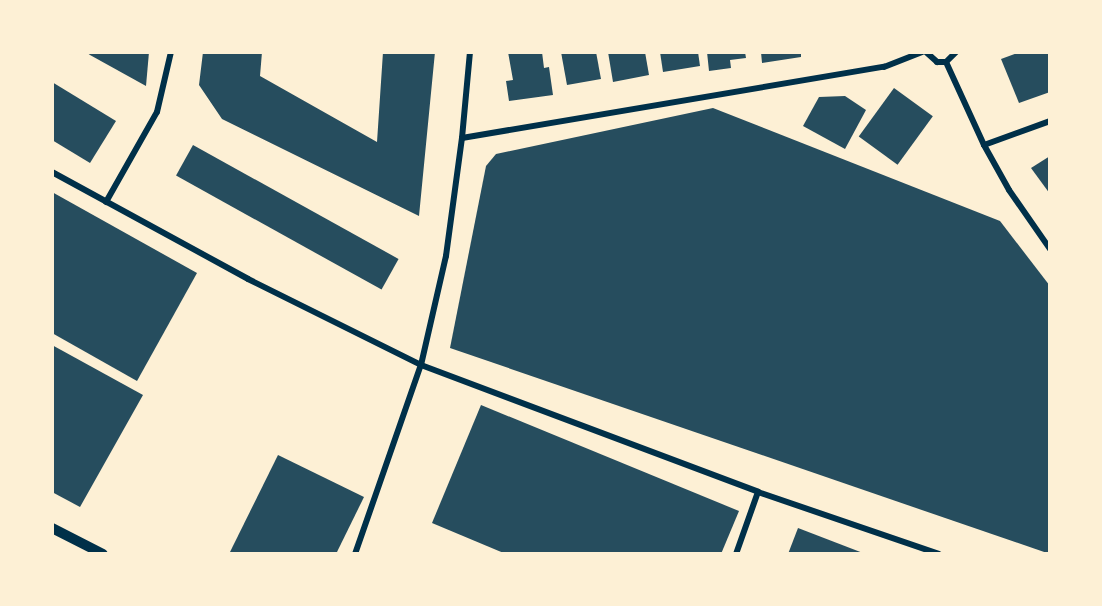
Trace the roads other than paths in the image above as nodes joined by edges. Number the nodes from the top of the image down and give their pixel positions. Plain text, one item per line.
1 (171, 52) edge
2 (470, 52) edge
3 (924, 52) edge
4 (956, 52) edge
5 (946, 62) junction
6 (1050, 121) edge
7 (462, 138) junction
8 (984, 145) junction
9 (52, 172) edge
10 (106, 202) junction
11 (1050, 249) edge
12 (421, 365) junction
13 (758, 492) junction
14 (52, 528) edge
15 (103, 554) edge
16 (355, 554) edge
17 (736, 554) edge
18 (939, 554) edge

1 - 10 street
2 - 7 street
3 - 5 street
3 - 7 street
4 - 5 street
5 - 8 street
6 - 8 street
7 - 12 street
8 - 11 street
9 - 10 street
10 - 12 street
12 - 13 street
12 - 16 street
13 - 17 street
13 - 18 street
14 - 15 street

